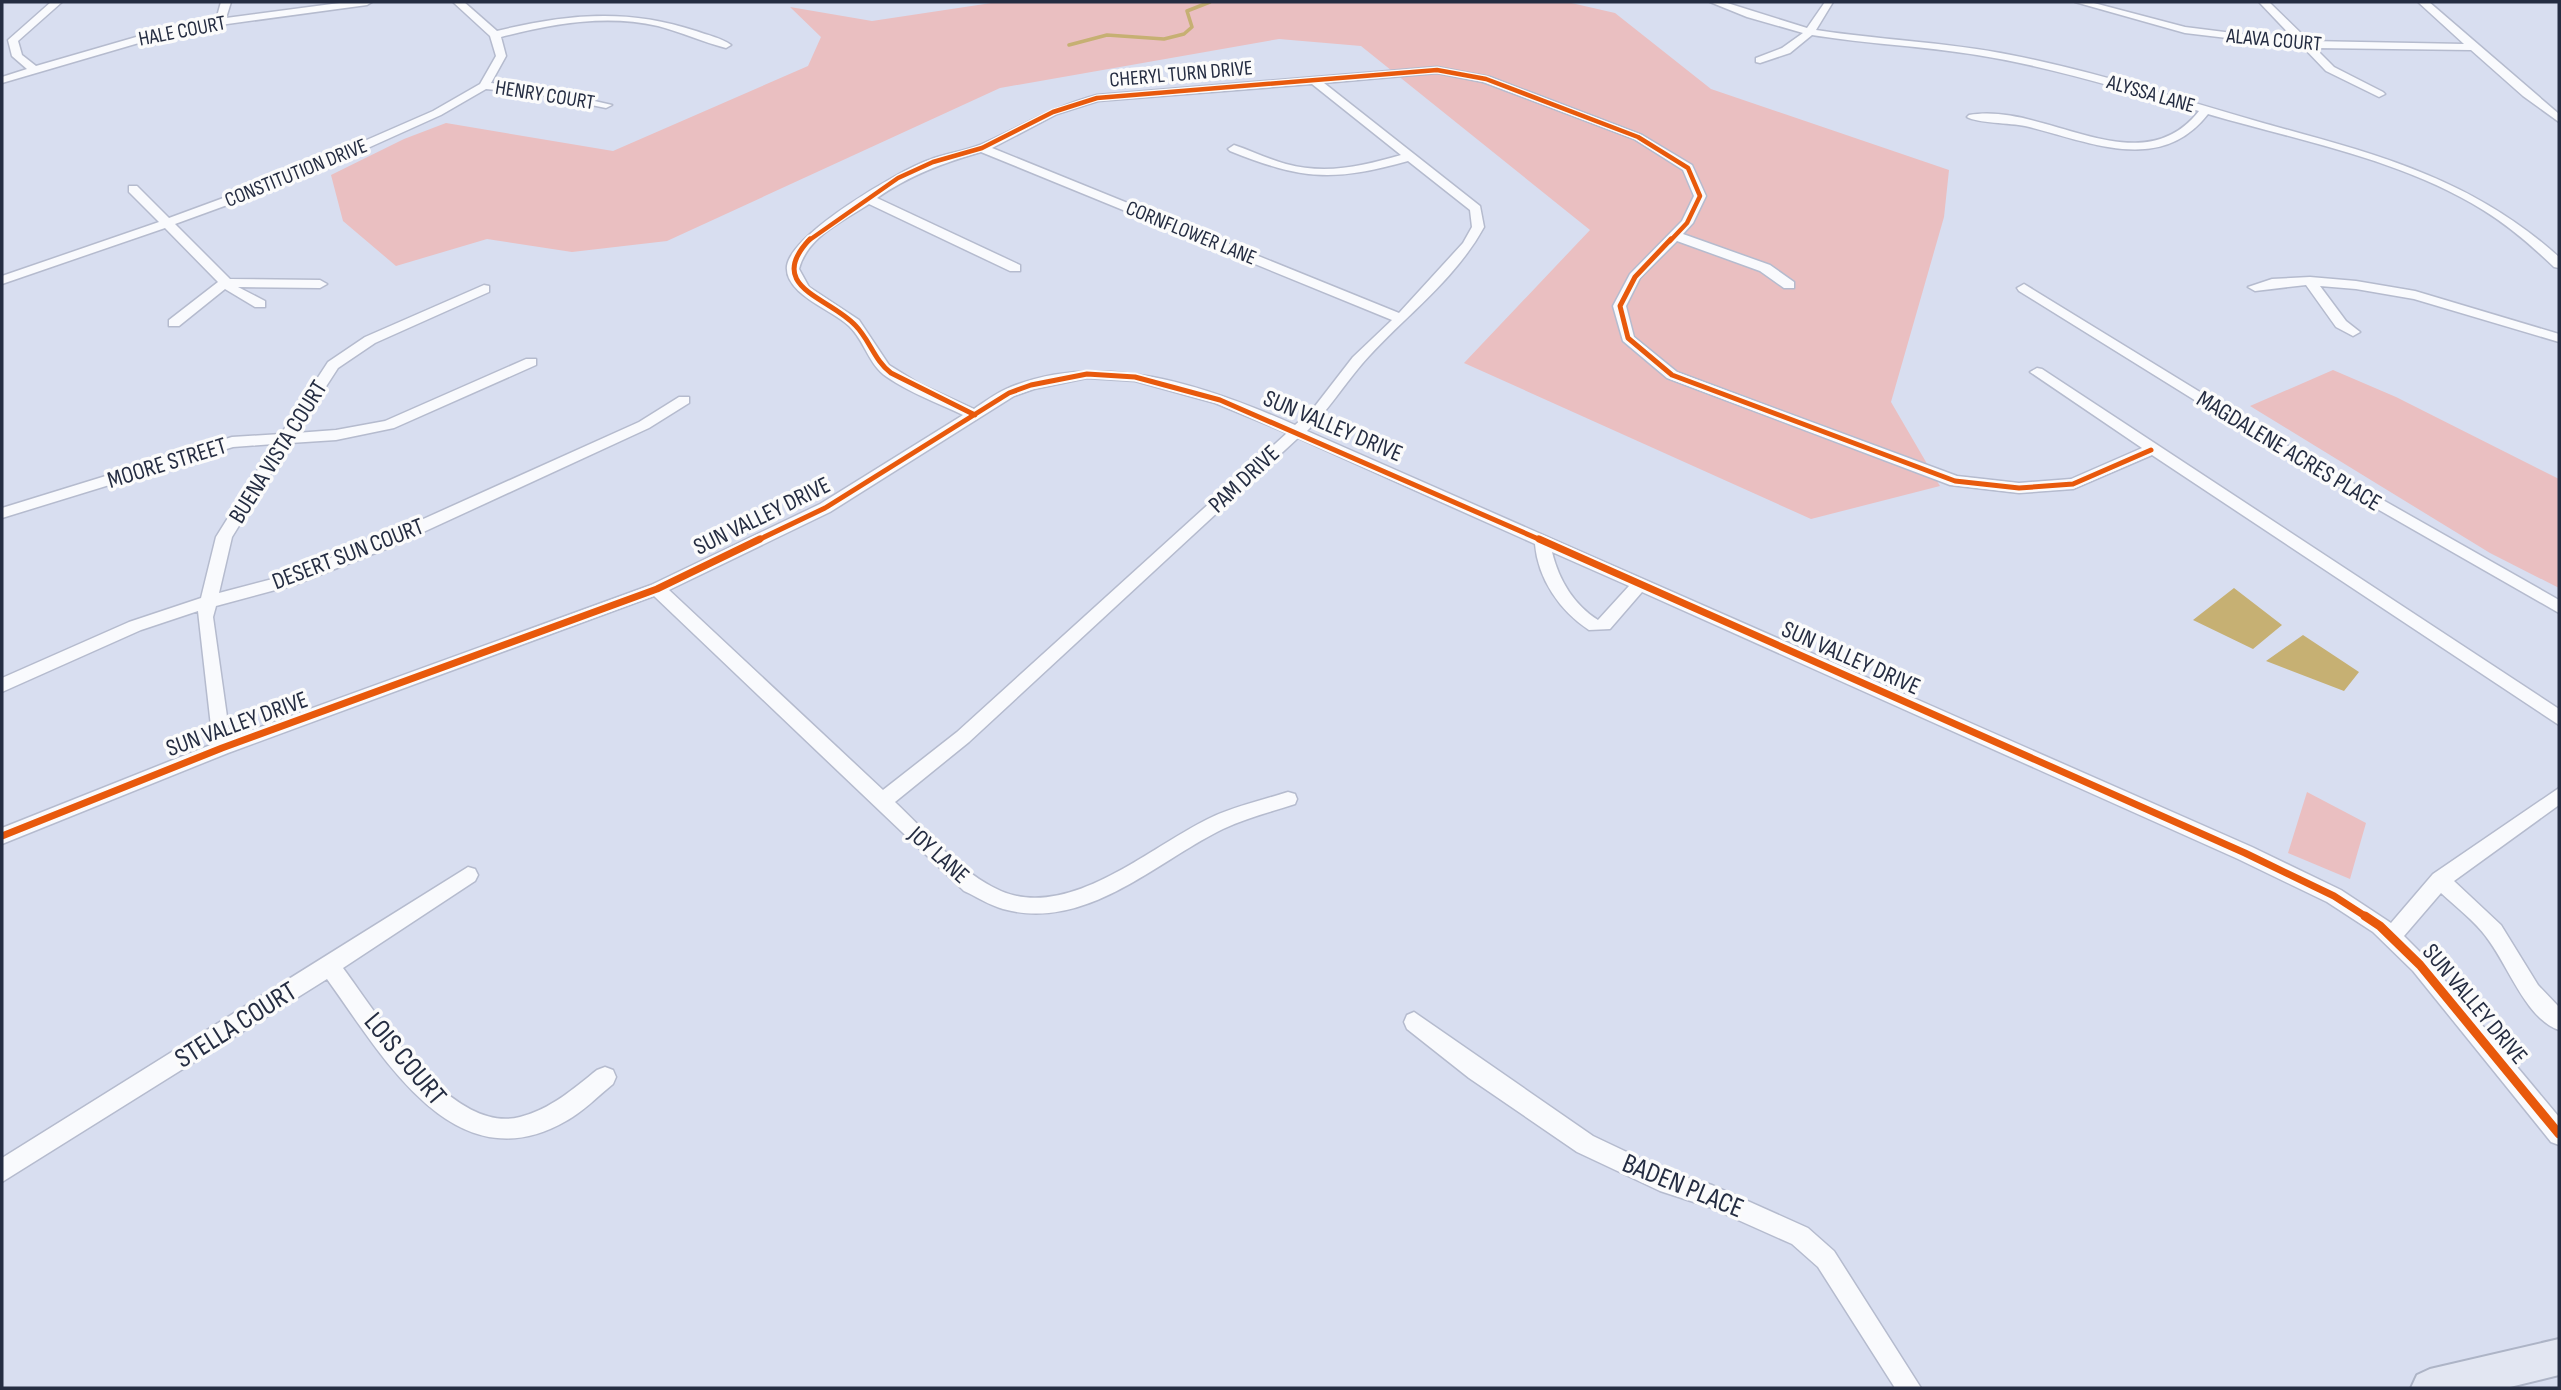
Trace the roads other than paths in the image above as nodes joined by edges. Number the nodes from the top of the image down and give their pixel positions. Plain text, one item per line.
1 (57, 2) edge
2 (226, 2) edge
3 (367, 2) edge
4 (458, 2) edge
5 (1715, 2) edge
6 (2080, 2) edge
7 (2264, 2) edge
8 (2423, 2) edge
9 (1829, 3) edge
10 (339, 4) edge
11 (220, 22) junction
12 (1810, 32) junction
13 (495, 35) junction
14 (8, 41) edge
15 (726, 45) dead end
16 (2305, 45) junction
17 (2473, 47) junction
18 (1760, 60) dead end
19 (33, 69) junction
20 (2, 80) edge
21 (1314, 80) junction
22 (484, 86) junction
23 (2379, 94) dead end
24 (606, 105) dead end
25 (2206, 110) junction
26 (1973, 117) dead end
27 (2559, 119) edge
28 (982, 148) junction
29 (1234, 149) dead end
30 (1412, 156) junction
31 (133, 189) dead end
32 (869, 199) junction
33 (166, 224) junction
34 (1678, 237) junction
35 (2559, 264) edge
36 (1015, 268) dead end
37 (2, 280) edge
38 (2310, 281) junction
39 (225, 283) junction
40 (320, 284) dead end
41 (1789, 285) dead end
42 (2255, 287) dead end
43 (2024, 288) dead end
44 (484, 289) dead end
45 (260, 304) dead end
46 (1401, 319) junction
47 (174, 323) dead end
48 (2353, 332) dead end
49 (2559, 338) edge
50 (531, 362) dead end
51 (2037, 372) dead end
52 (684, 400) dead end
53 (975, 415) junction
54 (1296, 431) junction
55 (283, 439) junction
56 (2151, 450) junction
57 (2, 513) edge
58 (1543, 540) junction
59 (1640, 584) junction
60 (657, 589) junction
61 (208, 602) junction
62 (2559, 607) edge
63 (2, 685) edge
64 (2559, 718) edge
65 (222, 748) junction
66 (2559, 796) edge
67 (1288, 799) dead end
68 (881, 802) junction
69 (2, 836) edge
70 (468, 874) dead end
71 (2440, 880) junction
72 (2391, 937) junction
73 (330, 966) junction
74 (2559, 1021) edge
75 (1415, 1022) dead end
76 (605, 1077) dead end
77 (2559, 1135) edge
78 (2, 1171) edge
79 (2559, 1357) edge
80 (1909, 1388) edge
81 (2430, 1388) edge

1 - 14 street
2 - 11 street
3 - 10 street, HALE COURT
4 - 13 street
5 - 12 street, ALYSSA LANE
6 - 16 street, ALAVA COURT
7 - 16 street
8 - 17 street
9 - 12 street
10 - 11 street, HALE COURT
11 - 19 street, HALE COURT
12 - 18 street
12 - 25 street, ALYSSA LANE
13 - 15 street
13 - 22 street
14 - 19 street
16 - 17 street, ALAVA COURT
16 - 23 street
17 - 27 street
19 - 20 street, HALE COURT
21 - 28 street, CHERYL TURN DRIVE
21 - 30 street, PAM DRIVE
21 - 34 street, CHERYL TURN DRIVE
22 - 24 street, HENRY COURT
22 - 33 street, CONSTITUTION DRIVE
25 - 26 street
25 - 35 street, ALYSSA LANE
28 - 32 street, CHERYL TURN DRIVE
28 - 46 street, CORNFLOWER LANE
29 - 30 street
30 - 46 street, PAM DRIVE
31 - 33 street
32 - 36 street
32 - 53 street, CHERYL TURN DRIVE
33 - 37 street, CONSTITUTION DRIVE
33 - 39 street
34 - 41 street
34 - 56 street, CHERYL TURN DRIVE
38 - 42 street
38 - 48 street
38 - 49 street
39 - 40 street
39 - 45 street
39 - 47 street
43 - 62 street, MAGDALENE ACRES PLACE
44 - 55 street, BUENA VISTA COURT
46 - 54 street, PAM DRIVE
50 - 55 street, MOORE STREET
51 - 56 street
52 - 61 street, DESERT SUN COURT
53 - 54 street, SUN VALLEY DRIVE
53 - 60 street, SUN VALLEY DRIVE
54 - 58 street, SUN VALLEY DRIVE
54 - 68 street, PAM DRIVE
55 - 57 street, MOORE STREET
55 - 61 street, BUENA VISTA COURT
56 - 64 street
58 - 59 street, SUN VALLEY DRIVE
58 - 59 street
59 - 72 street, SUN VALLEY DRIVE
60 - 65 street, SUN VALLEY DRIVE
60 - 68 street, JOY LANE
61 - 63 street, DESERT SUN COURT
61 - 65 street, BUENA VISTA COURT
65 - 69 street, SUN VALLEY DRIVE
66 - 71 street
67 - 68 street, JOY LANE
70 - 73 street, STELLA COURT
71 - 72 street
71 - 74 street
72 - 77 street, SUN VALLEY DRIVE
73 - 76 street, LOIS COURT
73 - 78 street, STELLA COURT
75 - 80 street, BADEN PLACE
79 - 81 highway

